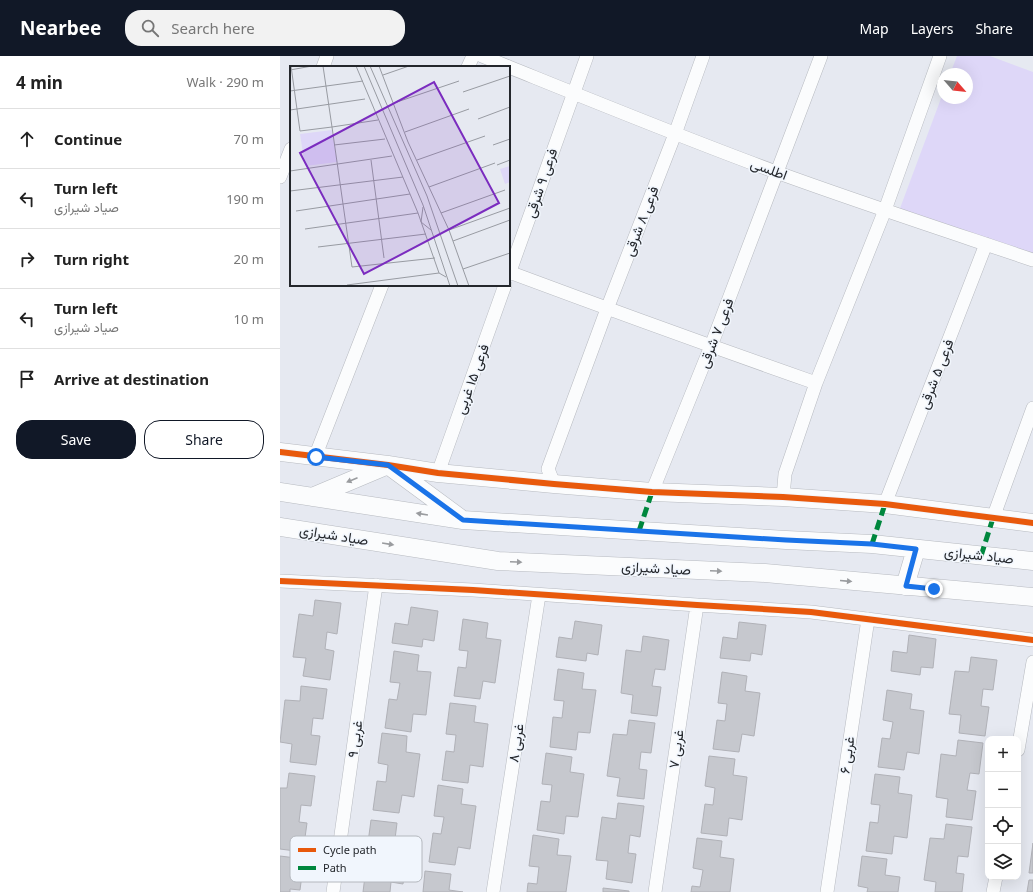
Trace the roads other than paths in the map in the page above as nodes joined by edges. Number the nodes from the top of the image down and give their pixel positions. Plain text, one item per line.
1 (327, 56) edge
2 (473, 56) edge
3 (482, 56) edge
4 (587, 56) edge
5 (703, 56) edge
6 (821, 56) edge
7 (940, 56) edge
8 (323, 66) edge
9 (468, 66) edge
10 (507, 66) edge
11 (510, 67) edge
12 (573, 93) junction
13 (675, 134) junction
14 (290, 152) edge
15 (777, 172) junction
16 (280, 177) edge
17 (885, 210) junction
18 (986, 244) junction
19 (1033, 260) edge
20 (510, 270) edge
21 (510, 273) edge
22 (382, 286) edge
23 (505, 286) edge
24 (607, 309) junction
25 (711, 346) junction
26 (816, 383) junction
27 (1032, 410) edge
28 (280, 452) edge
29 (316, 457) junction
30 (388, 465) junction
31 (438, 473) junction
32 (554, 484) junction
33 (280, 492) edge
34 (652, 492) junction
35 (312, 497) junction
36 (783, 498) junction
37 (885, 504) junction
38 (993, 518) junction
39 (463, 520) junction
40 (1033, 524) edge
41 (280, 527) edge
42 (916, 549) junction
43 (1033, 561) edge
44 (280, 581) edge
45 (376, 585) junction
46 (906, 586) junction
47 (539, 595) junction
48 (1033, 597) edge
49 (696, 605) junction
50 (868, 619) junction
51 (1033, 640) edge
52 (1033, 662) edge
53 (1020, 736) edge
54 (341, 836) edge
55 (996, 880) edge
56 (334, 882) edge
57 (333, 892) edge
58 (494, 892) edge
59 (655, 892) edge
60 (827, 892) edge
61 (994, 892) edge

1 - 8 street
2 - 9 street
3 - 10 street, اطلسی
4 - 12 street, فرعی ۹ شرقی
5 - 13 street, فرعی ۸ شرقی
6 - 15 street, فرعی ۷ شرقی
7 - 17 street
11 - 12 street, اطلسی
12 - 13 street, اطلسی
12 - 20 street, فرعی ۹ شرقی
13 - 15 street, اطلسی
13 - 24 street, فرعی ۸ شرقی
14 - 16 street
15 - 17 street, اطلسی
15 - 25 street, فرعی ۷ شرقی
17 - 18 street, اطلسی
17 - 26 street
18 - 19 street, اطلسی
18 - 37 street, فرعی ۵ شرقی
21 - 24 street
22 - 29 street
23 - 31 street, فرعی ۱۵ غربی
24 - 25 street
24 - 32 street, فرعی ۸ شرقی
25 - 26 street
25 - 34 street, فرعی ۷ شرقی
26 - 36 street
27 - 38 street
28 - 29 main road
29 - 30 main road
30 - 31 main road
30 -> 35 main road
30 - 39 main road
31 - 32 main road
32 - 34 main road
33 - 35 main road, صیاد شیرازی
34 - 36 main road
39 -> 35 main road, صیاد شیرازی
36 - 37 main road
37 - 38 main road
38 - 40 main road
39 - 42 main road, صیاد شیرازی
41 -> 46 main road, صیاد شیرازی
42 - 43 main road, صیاد شیرازی
42 - 46 main road
44 - 45 street
45 - 47 street
45 - 54 street, ۹ غربی
46 - 48 main road, صیاد شیرازی
47 - 49 street
47 - 58 street, ۸ غربی
49 - 50 street
49 - 59 street, ۷ غربی
50 - 51 street
50 - 60 street, ۶ غربی
52 - 53 street
55 - 61 street
56 - 57 street, ۹ غربی

